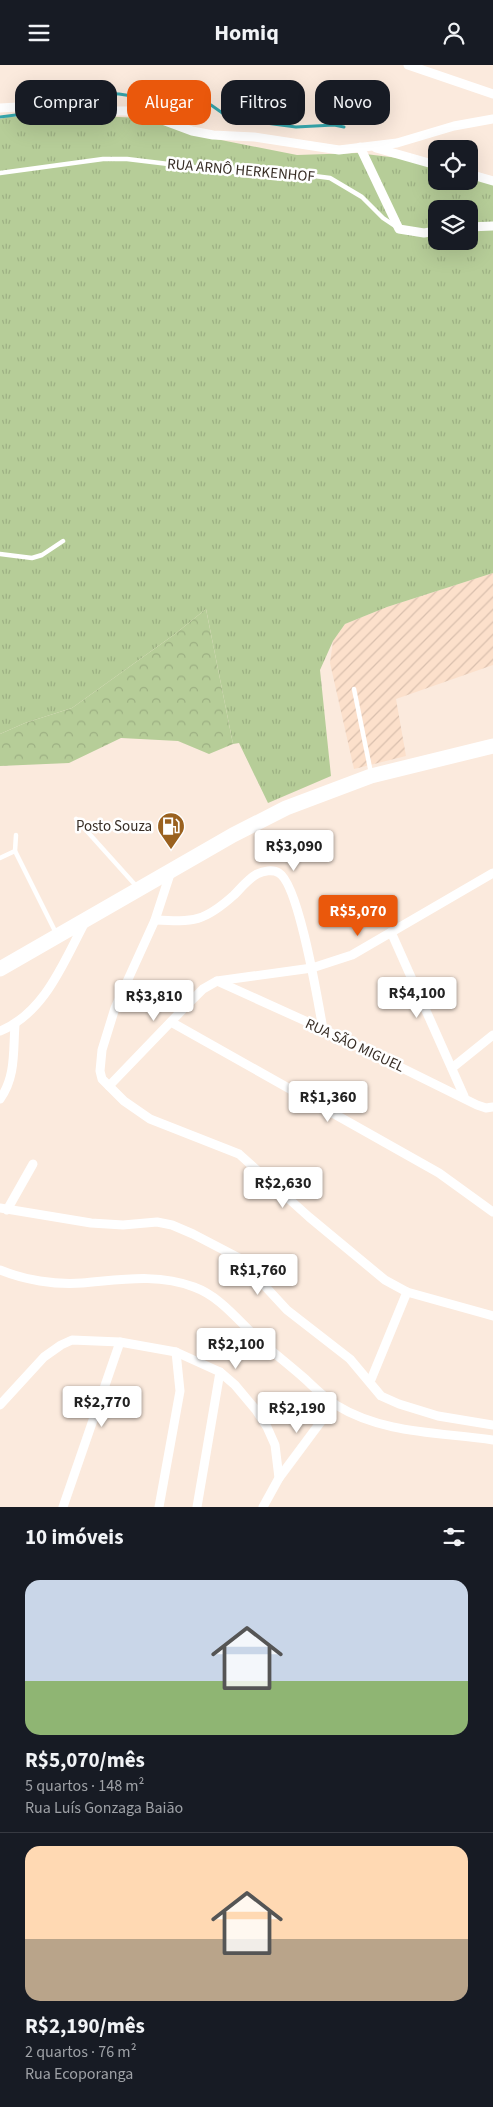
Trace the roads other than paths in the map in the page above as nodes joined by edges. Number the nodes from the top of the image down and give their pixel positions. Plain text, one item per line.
1 (408, 65) edge
2 (493, 94) edge
3 (0, 108) edge
4 (493, 119) edge
5 (372, 146) junction
6 (360, 147) junction
7 (428, 163) edge
8 (0, 173) edge
9 (478, 177) edge
10 (493, 181) edge
11 (478, 227) edge
12 (493, 227) edge
13 (399, 229) junction
14 (428, 232) edge
15 (63, 541) dead end
16 (0, 554) edge
17 (354, 689) dead end
18 (493, 746) edge
19 (371, 776) junction
20 (76, 819) dead end
21 (16, 835) dead end
22 (15, 851) junction
23 (0, 858) edge
24 (171, 871) junction
25 (492, 877) edge
26 (138, 889) junction
27 (88, 917) junction
28 (155, 921) junction
29 (391, 931) junction
30 (57, 935) junction
31 (312, 968) junction
32 (0, 969) edge
33 (217, 981) junction
34 (171, 1021) junction
35 (14, 1025) junction
36 (323, 1029) junction
37 (0, 1031) edge
38 (493, 1035) edge
39 (452, 1068) junction
40 (109, 1086) junction
41 (464, 1097) junction
42 (0, 1099) edge
43 (493, 1107) edge
44 (33, 1164) dead end
45 (4, 1209) edge
46 (493, 1212) edge
47 (0, 1269) edge
48 (407, 1291) junction
49 (493, 1316) edge
50 (120, 1342) junction
51 (176, 1352) junction
52 (220, 1372) junction
53 (370, 1382) junction
54 (334, 1404) junction
55 (0, 1405) edge
56 (493, 1425) edge
57 (493, 1441) edge
58 (278, 1478) junction
59 (63, 1507) edge
60 (159, 1507) edge
61 (197, 1507) edge
62 (263, 1507) edge

1 - 2 street
3 - 6 street
4 - 5 street
5 - 6 street
5 - 7 street
6 - 13 street
8 - 13 lane, RUA ARNÔ HERKENHOF
9 - 10 street
11 - 12 street
13 - 14 street, RUA ARNÔ HERKENHOF
15 - 16 lane
17 - 19 lane
18 - 19 highway
19 - 24 highway
20 - 26 lane
21 - 22 lane
22 - 23 lane
22 - 30 lane
24 - 26 highway
24 - 28 street
25 - 29 street
26 - 27 highway
27 - 30 highway
27 - 35 street
28 - 31 street
28 - 40 street
29 - 31 street
29 - 39 street
30 - 32 highway
31 - 33 street
31 - 36 street
33 - 34 street
33 - 36 street, RUA SÃO MIGUEL
34 - 40 street
34 - 46 street
35 - 37 street
35 - 42 street
36 - 41 street, RUA SÃO MIGUEL
38 - 39 street
39 - 41 street
40 - 48 street
41 - 43 street, RUA SÃO MIGUEL
44 - 45 street
45 - 53 street
47 - 54 street
48 - 49 street
48 - 53 street
50 - 51 street
50 - 55 street
50 - 59 street
51 - 52 street
51 - 60 street
52 - 58 street
52 - 61 street
53 - 56 street
54 - 57 street
54 - 58 street
58 - 62 street

